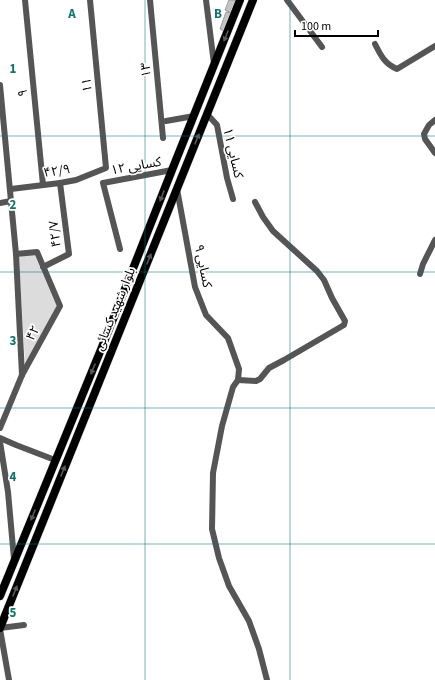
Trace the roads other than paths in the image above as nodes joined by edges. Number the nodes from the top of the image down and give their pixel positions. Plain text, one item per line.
1 (25, 0) edge
2 (90, 0) edge
3 (150, 0) edge
4 (206, 0) edge
5 (240, 0) edge
6 (253, 0) edge
7 (287, 0) edge
8 (375, 44) dead end
9 (435, 46) edge
10 (322, 47) dead end
11 (214, 66) junction
12 (0, 85) edge
13 (207, 114) junction
14 (194, 116) junction
15 (435, 120) edge
16 (166, 121) dead end
17 (163, 138) dead end
18 (435, 153) edge
19 (106, 168) joint
20 (172, 170) junction
21 (60, 183) junction
22 (43, 185) junction
23 (10, 189) junction
24 (177, 189) junction
25 (233, 199) dead end
26 (11, 202) junction
27 (255, 202) dead end
28 (0, 203) edge
29 (435, 240) edge
30 (120, 250) dead end
31 (16, 254) junction
32 (43, 267) junction
33 (420, 274) dead end
34 (102, 347) junction
35 (111, 351) junction
36 (22, 375) junction
37 (238, 380) junction
38 (0, 428) edge
39 (0, 438) edge
40 (0, 442) edge
41 (55, 460) junction
42 (14, 560) junction
43 (0, 596) edge
44 (24, 625) dead end
45 (0, 628) edge
46 (10, 680) edge
47 (268, 680) edge

1 - 22 street, ۹
2 - 19 street, ۱۱
3 - 17 street, ۱۳
4 - 11 street
5 -> 11 main road, بلوار شهید کسائی
6 - 13 main road, بلوار شهید کسائی
7 - 10 street
8 - 9 street
11 - 14 main road, بلوار شهید کسائی
12 - 23 street, ۴۲
24 -> 13 main road, بلوار شهید کسائی
13 - 25 street, ۱۱ کسایی
14 - 16 street
14 - 20 main road, بلوار شهید کسائی
15 - 18 street
19 - 21 street, ۴۲/۹
20 - 30 street, ۱۲ کسایی
20 -> 34 main road, بلوار شهید کسائی
21 - 22 street, ۴۲/۹
21 - 32 street, ۴۲/۷
22 - 23 street, ۴۲/۹
23 - 26 street, ۴۲
35 -> 24 main road, بلوار شهید کسائی
24 - 37 street, ۹ کسایی
26 - 28 street
26 - 31 street, ۴۲
27 - 37 street
29 - 33 street
31 - 32 street, ۴۲
31 - 36 street, ۴۲
32 - 36 street, ۴۲
34 - 35 main road
34 -> 41 main road, بلوار شهید کسائی
45 -> 35 main road, بلوار شهید کسائی
36 - 38 street
37 - 47 street
39 - 41 street
40 - 42 street
41 -> 42 main road, بلوار شهید کسائی
42 - 43 main road, بلوار شهید کسائی
44 - 45 street
45 - 46 street

